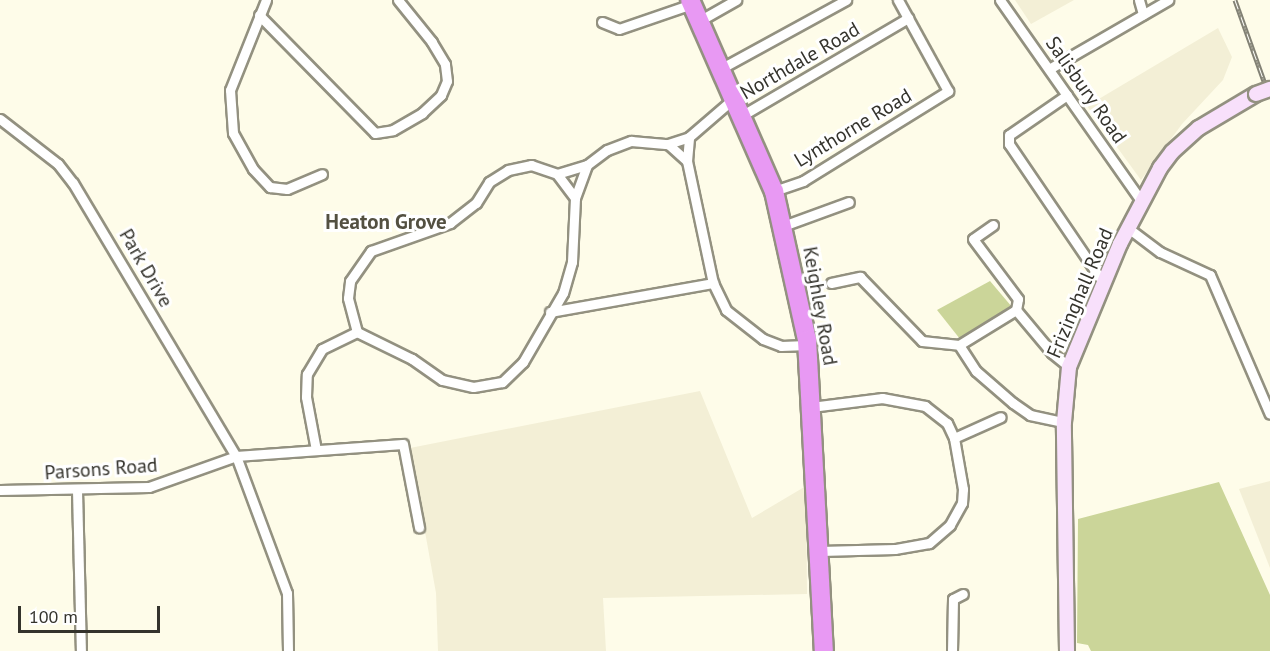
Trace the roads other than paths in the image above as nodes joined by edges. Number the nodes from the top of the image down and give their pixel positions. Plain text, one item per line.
1 (266, 0) edge
2 (398, 0) edge
3 (736, 0) edge
4 (846, 0) edge
5 (897, 0) edge
6 (1000, 0) edge
7 (1139, 0) edge
8 (1168, 0) edge
9 (691, 2) edge
10 (1143, 14) junction
11 (259, 15) junction
12 (908, 18) junction
13 (602, 21) dead end
14 (699, 21) junction
15 (720, 69) junction
16 (1049, 69) junction
17 (1270, 88) edge
18 (1067, 95) junction
19 (737, 108) junction
20 (0, 119) edge
21 (689, 137) junction
22 (668, 144) junction
23 (687, 161) junction
24 (587, 165) junction
25 (322, 174) dead end
26 (557, 174) junction
27 (774, 191) junction
28 (575, 198) junction
29 (849, 202) dead end
30 (1142, 202) junction
31 (993, 225) dead end
32 (783, 226) junction
33 (1128, 228) junction
34 (831, 283) dead end
35 (713, 284) junction
36 (1104, 284) junction
37 (1016, 310) junction
38 (550, 312) junction
39 (357, 332) junction
40 (807, 345) junction
41 (959, 345) junction
42 (1069, 367) junction
43 (811, 406) junction
44 (1270, 414) edge
45 (1001, 417) dead end
46 (1064, 422) junction
47 (954, 438) junction
48 (316, 450) junction
49 (236, 456) junction
50 (0, 490) edge
51 (77, 490) junction
52 (419, 527) dead end
53 (820, 551) junction
54 (963, 594) dead end
55 (81, 651) edge
56 (288, 651) edge
57 (824, 651) edge
58 (952, 651) edge
59 (1067, 651) edge

1 - 11 street
2 - 11 street
3 - 14 street
4 - 15 street
5 - 12 street
6 - 16 street, Salisbury Road
7 - 10 street
8 - 10 street
9 - 13 street
9 - 14 highway, Keighley Road
10 - 16 street
11 - 25 street
12 - 19 street, Northdale Road
12 - 27 street, Lynthorne Road
14 - 15 highway, Keighley Road
15 - 19 highway, Keighley Road
16 - 18 street, Salisbury Road
17 - 30 street, Frizinghall Road, bridge
18 - 30 street, Salisbury Road
18 - 36 street
19 - 21 street
19 - 27 highway, Keighley Road
20 - 49 street, Park Drive
21 - 22 street
21 - 23 street
22 - 23 street
22 - 24 street
23 - 35 street
24 - 26 street
24 - 28 street
26 - 28 street
26 - 39 street
27 - 32 highway, Keighley Road
28 - 38 street
29 - 32 street
30 - 33 street, Frizinghall Road
31 - 37 street
32 - 40 highway, Keighley Road
33 - 36 street, Frizinghall Road
33 - 44 street
34 - 41 street
35 - 38 street
35 - 40 street
36 - 42 street, Frizinghall Road
37 - 41 street
37 - 42 street
38 - 39 street
39 - 48 street
40 - 43 highway, Keighley Road
41 - 46 street
42 - 46 street, Frizinghall Road
43 - 47 street
43 - 53 highway, Keighley Road
45 - 47 street
46 - 59 street, Frizinghall Road
47 - 53 street
48 - 49 street
48 - 52 street
49 - 51 street, Parsons Road
49 - 56 street, Park Drive
50 - 51 street, Parsons Road
51 - 55 street
53 - 57 highway, Keighley Road
54 - 58 street

